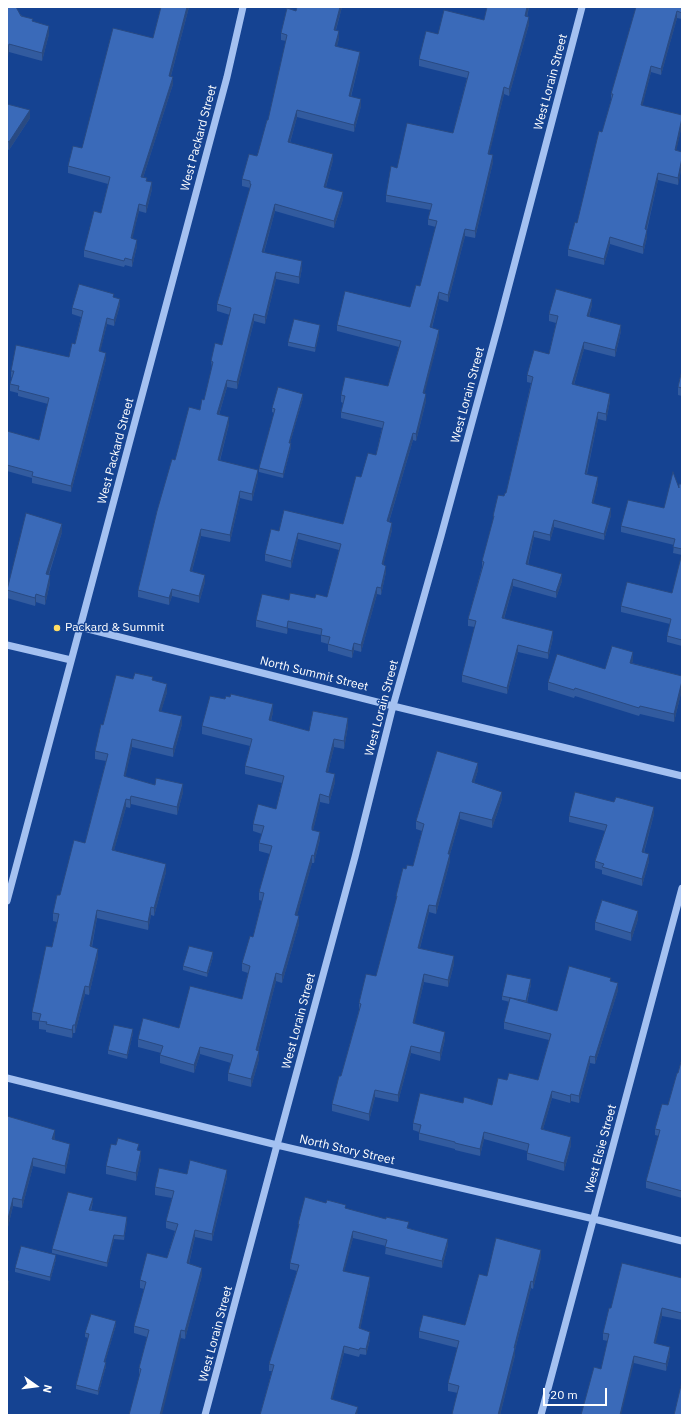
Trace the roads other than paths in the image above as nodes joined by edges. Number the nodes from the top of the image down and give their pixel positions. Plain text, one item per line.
1 (243, 7) edge
2 (582, 7) edge
3 (80, 627) junction
4 (7, 645) edge
5 (71, 660) junction
6 (393, 706) junction
7 (682, 776) edge
8 (682, 888) edge
9 (7, 901) edge
10 (7, 1078) edge
11 (277, 1145) junction
12 (594, 1219) junction
13 (682, 1241) edge
14 (206, 1415) edge
15 (541, 1415) edge

1 - 3 street, West Packard Street
2 - 6 street, West Lorain Street
3 - 5 street, West Packard Street
3 - 6 street, North Summit Street
4 - 5 street
5 - 9 street, West Packard Street
6 - 7 street, North Summit Street
6 - 11 street, West Lorain Street
8 - 12 street, West Elsie Street
10 - 11 street, North Story Street
11 - 12 street, North Story Street
11 - 14 street, West Lorain Street
12 - 13 street, North Story Street
12 - 15 street, West Elsie Street

